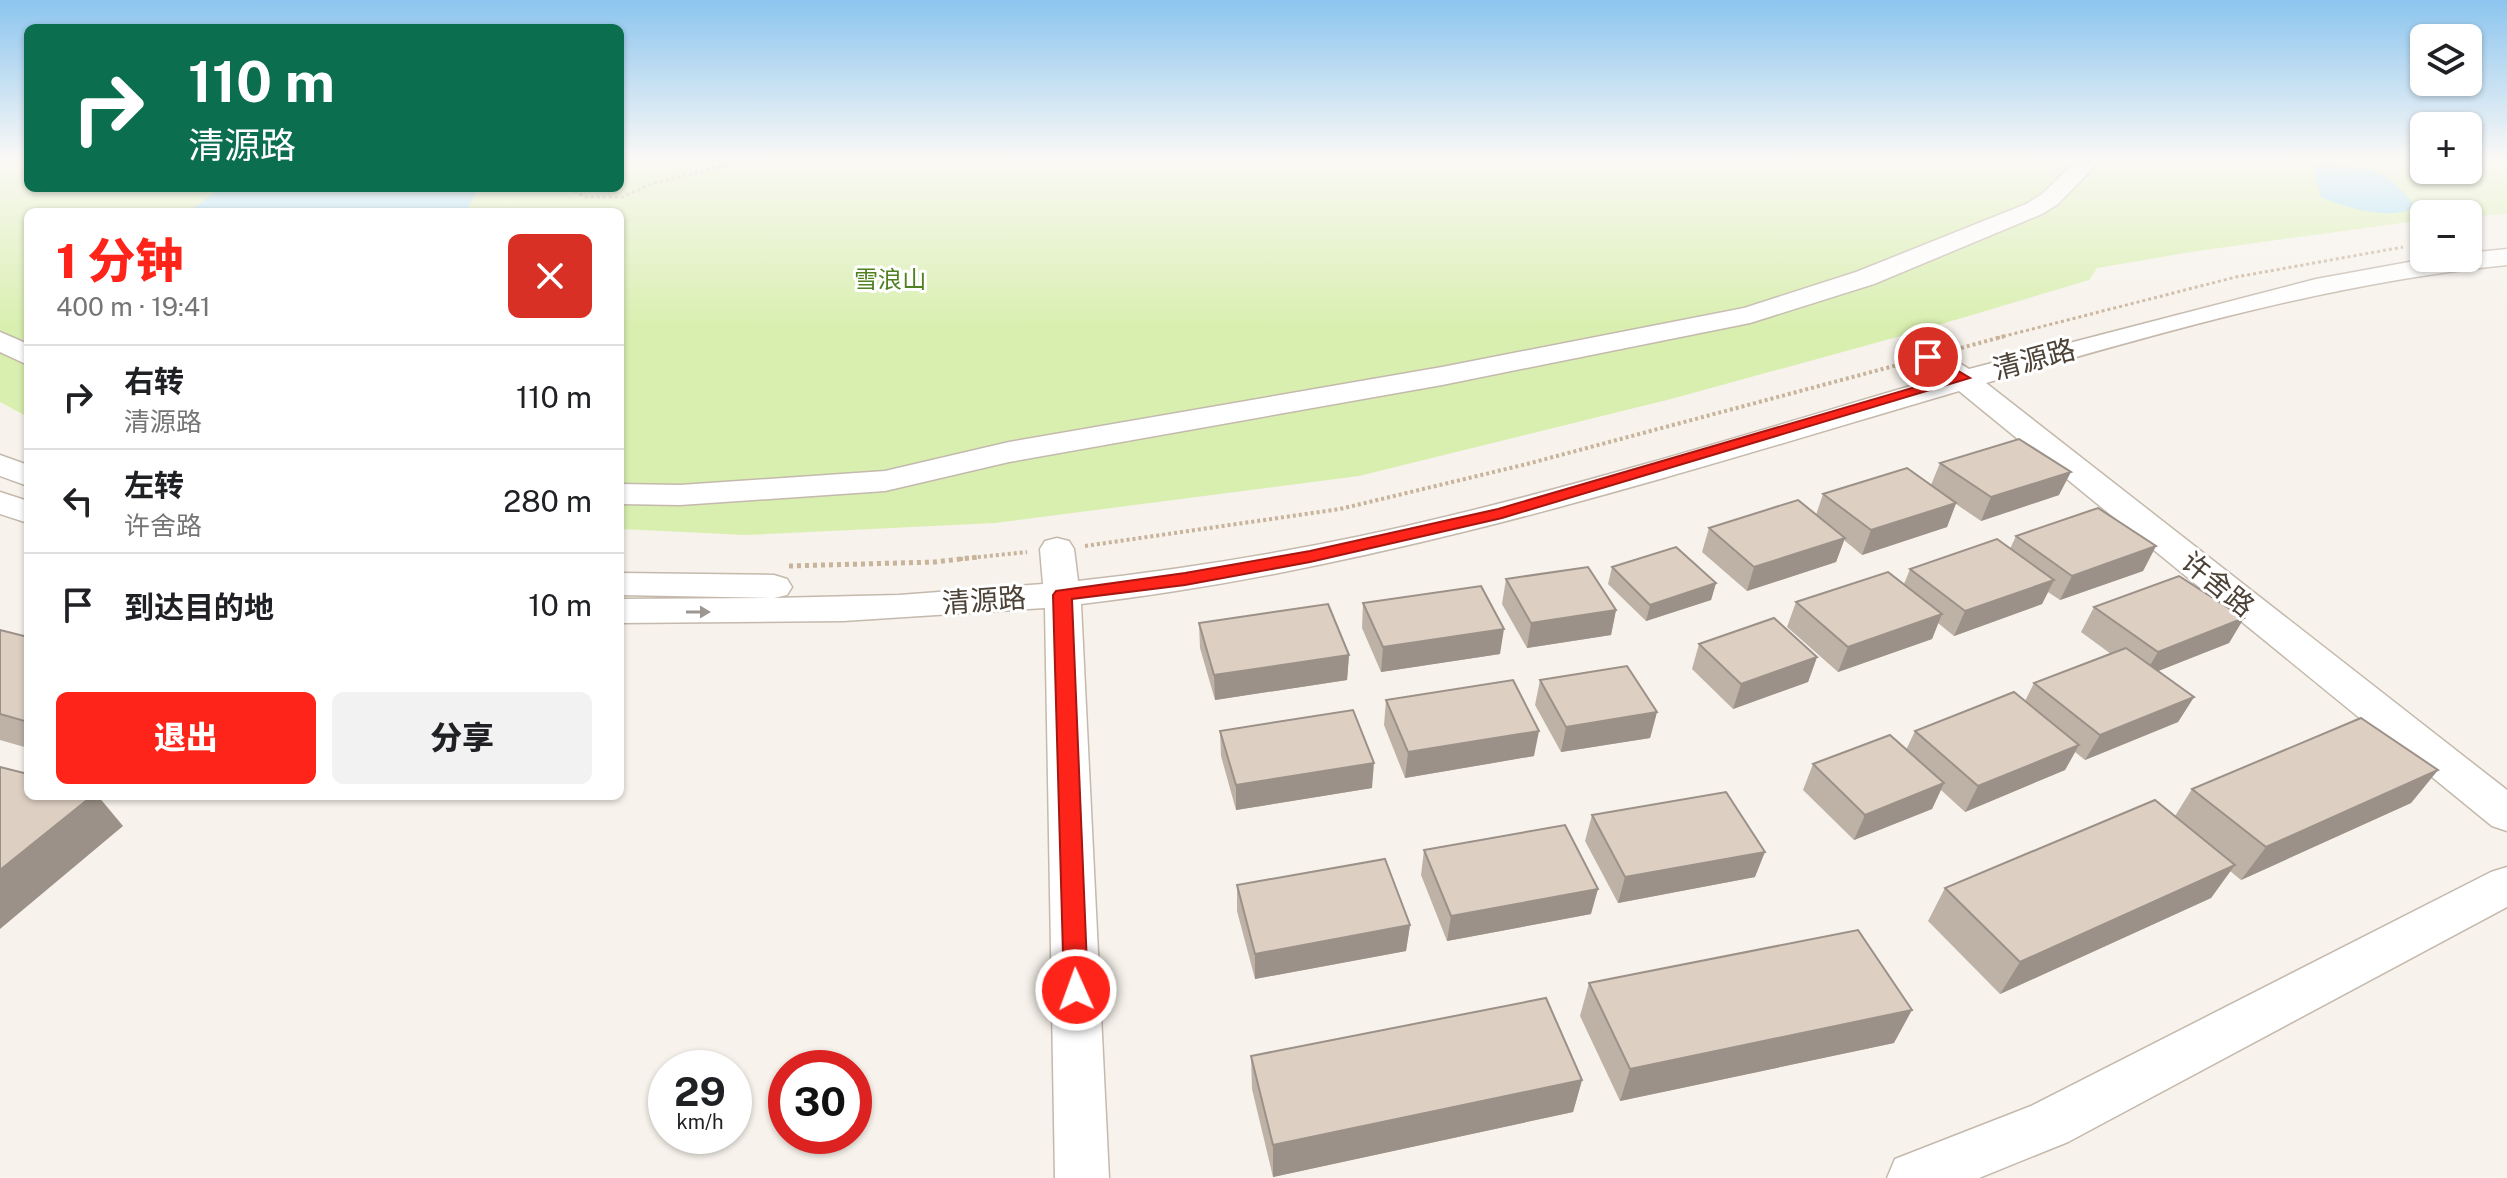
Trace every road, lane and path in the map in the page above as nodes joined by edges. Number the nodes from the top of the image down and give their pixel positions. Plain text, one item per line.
1 (2019, 215) edge
2 (2507, 243) edge
3 (2482, 246) edge
4 (2410, 250) edge
5 (2410, 250) edge
6 (2507, 257) edge
7 (1944, 366) junction
8 (624, 494) edge
9 (0, 502) edge
10 (24, 511) edge
11 (778, 566) dead end
12 (1060, 573) junction
13 (624, 584) edge
14 (624, 611) edge
15 (2507, 814) edge
16 (2507, 885) edge
17 (1082, 1178) edge
18 (1914, 1178) edge

1 - 8 street
2 - 3 street
4 - 7 street, 清源路
5 - 7 path, 清源路
6 - 7 street, 清源路
7 - 12 path, 清源路
7 - 12 street, 清源路
7 - 15 street, 许舍路
9 - 10 street
11 - 12 path, 清源路
12 - 13 street, 清源路
14 -> 12 street, 清源路
12 - 17 street
16 - 18 street

